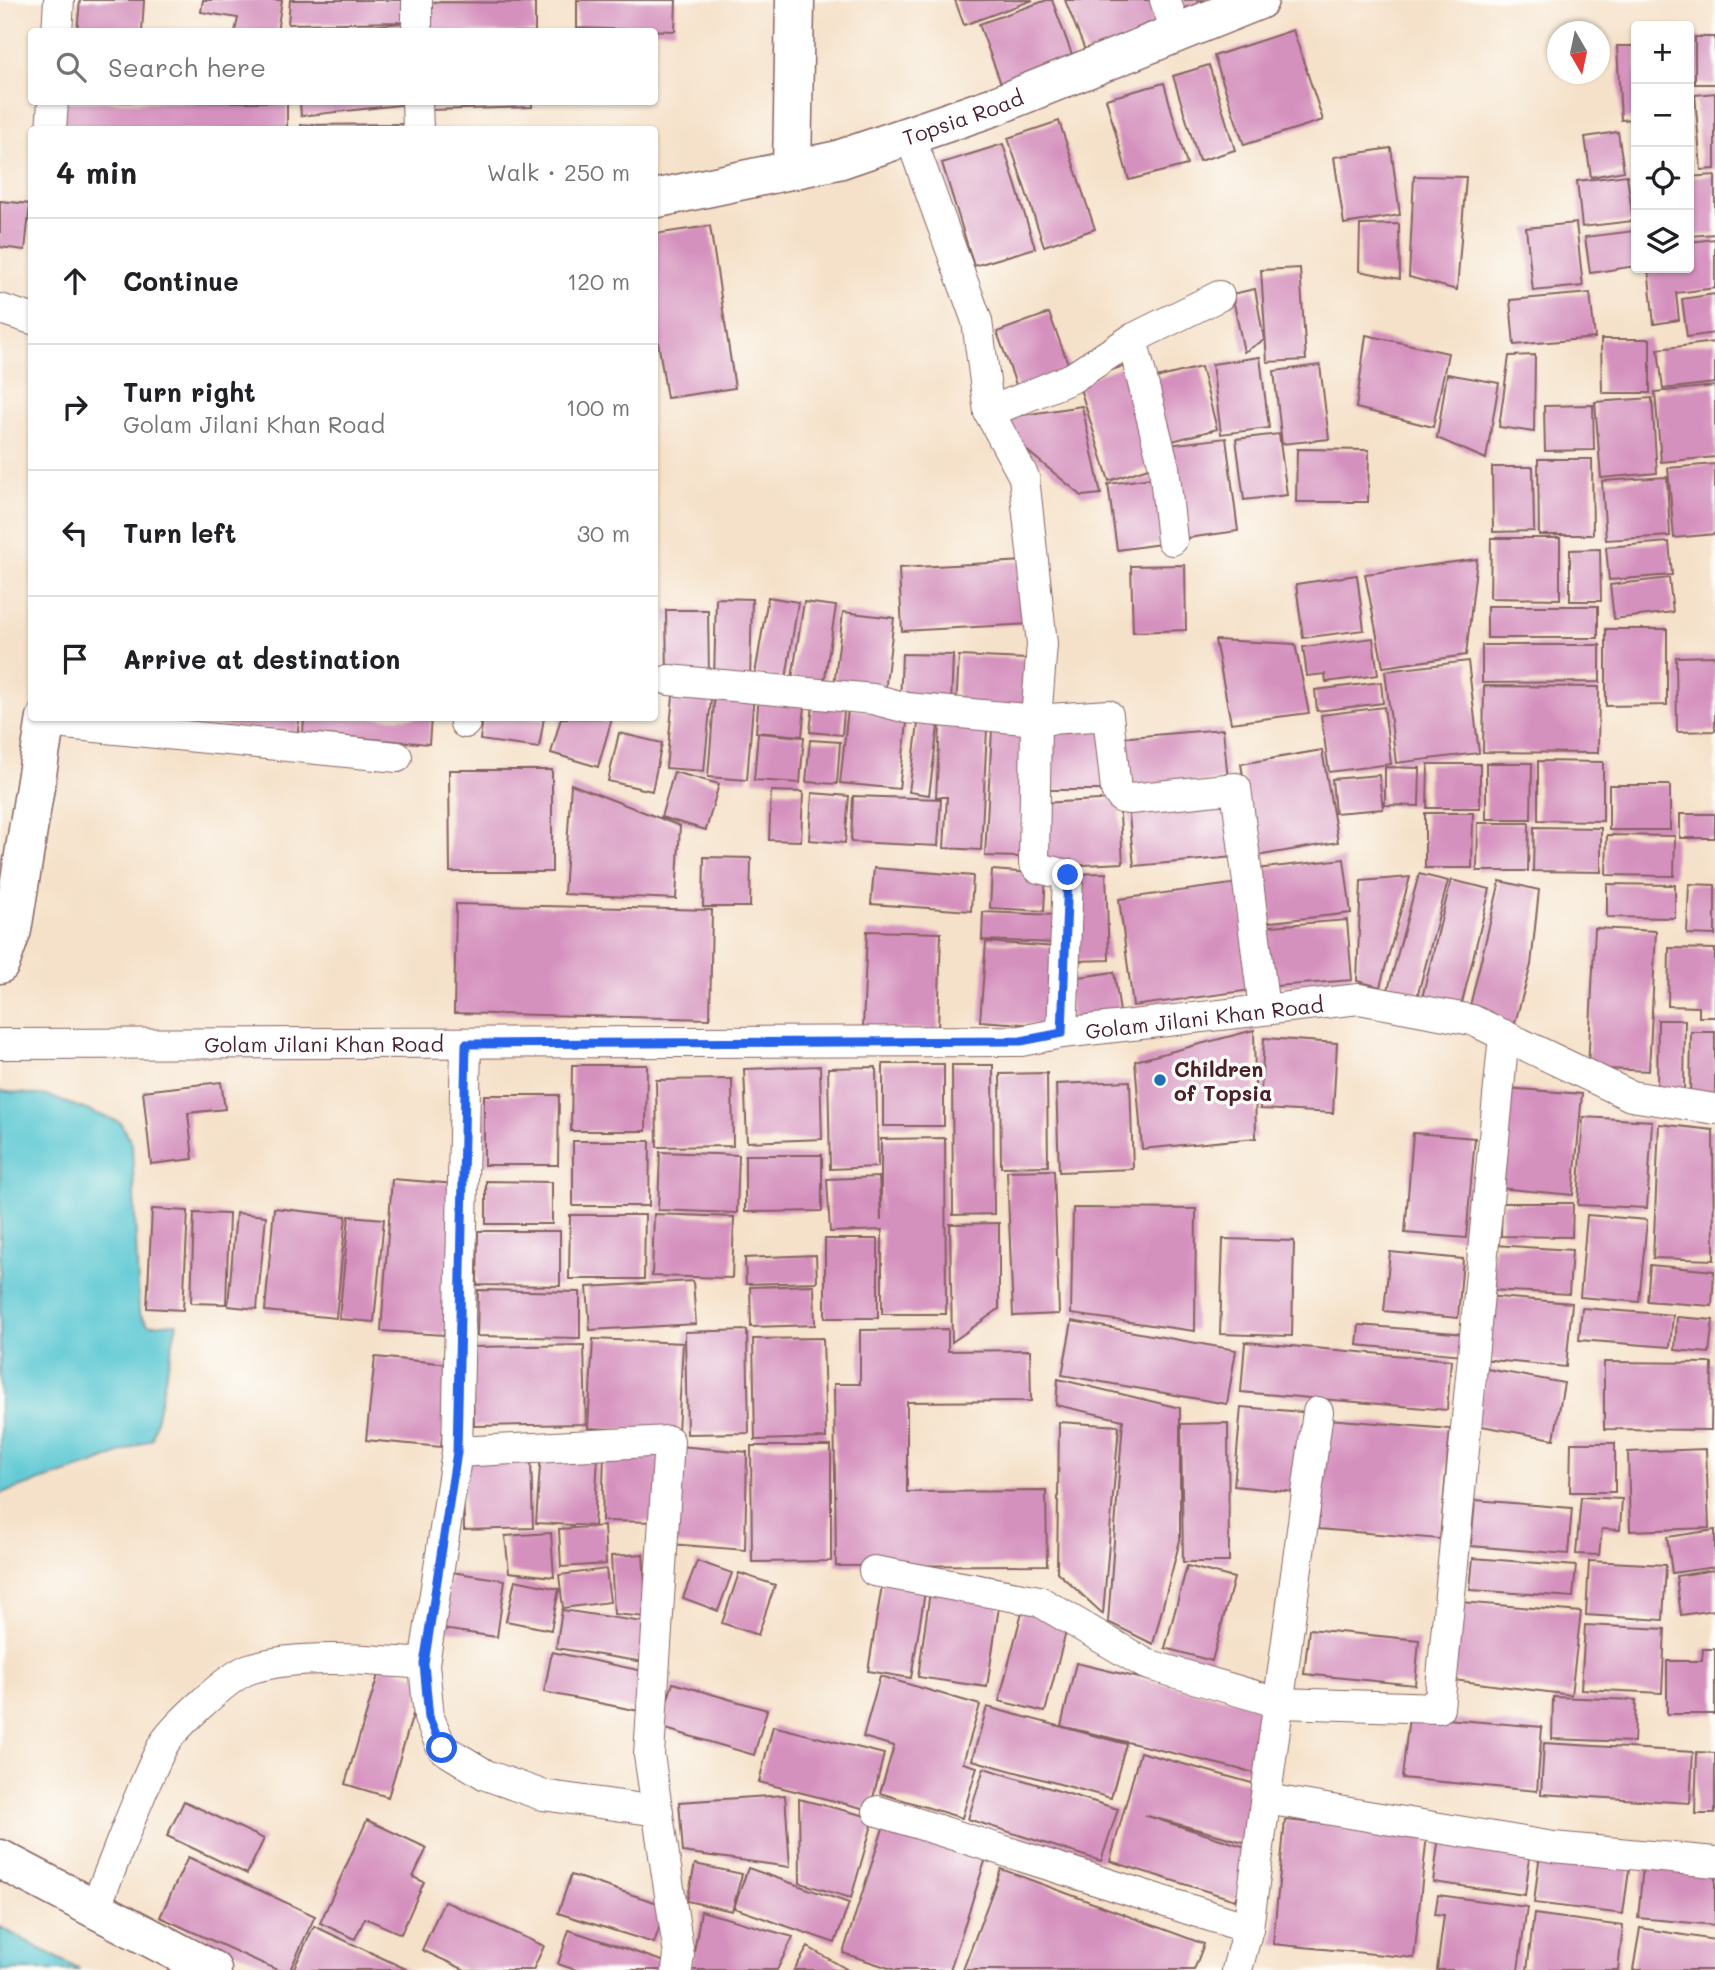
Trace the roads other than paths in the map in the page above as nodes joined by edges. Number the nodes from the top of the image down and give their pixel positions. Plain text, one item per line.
1 (59, 0) edge
2 (417, 0) edge
3 (796, 0) edge
4 (1259, 0) edge
5 (1171, 17) edge
6 (57, 28) edge
7 (417, 28) edge
8 (53, 105) edge
9 (417, 105) edge
10 (51, 126) edge
11 (418, 126) edge
12 (910, 136) junction
13 (792, 170) junction
14 (658, 198) edge
15 (1219, 296) dead end
16 (0, 309) edge
17 (28, 317) edge
18 (1132, 339) junction
19 (989, 412) junction
20 (1172, 540) dead end
21 (669, 680) dead end
22 (1036, 720) junction
23 (46, 721) edge
24 (55, 721) edge
25 (397, 757) dead end
26 (0, 964) edge
27 (1264, 1009) junction
28 (1062, 1033) junction
29 (1504, 1035) junction
30 (0, 1044) edge
31 (466, 1044) junction
32 (1715, 1109) edge
33 (1318, 1412) dead end
34 (457, 1452) junction
35 (874, 1571) dead end
36 (424, 1664) junction
37 (1280, 1703) junction
38 (1266, 1799) junction
39 (658, 1811) junction
40 (878, 1811) dead end
41 (0, 1859) edge
42 (1715, 1862) edge
43 (94, 1910) junction
44 (1248, 1928) junction
45 (212, 1970) edge
46 (677, 1970) edge
47 (1237, 1970) edge

1 - 6 street
2 - 7 street
3 - 13 street
4 - 5 street, Topsia Road
5 - 12 street, Topsia Road
8 - 10 street
9 - 11 street
12 - 13 street, Topsia Road
12 - 19 street
13 - 14 street, Topsia Road
15 - 18 street
16 - 17 street
18 - 19 street
18 - 20 street
19 - 22 street
21 - 22 street
22 - 27 street
22 - 28 street
23 - 26 street
24 - 25 street
27 - 28 street, Golam Jilani Khan Road
27 - 29 street, Golam Jilani Khan Road
28 - 31 street, Golam Jilani Khan Road
29 - 32 street, Golam Jilani Khan Road
29 - 37 street
30 - 31 street, Golam Jilani Khan Road
31 - 34 street
33 - 37 street
34 - 36 street
34 - 39 street
35 - 37 street
36 - 39 street
36 - 43 street
37 - 38 street
38 - 42 street
38 - 44 street
39 - 46 street
40 - 44 street
41 - 43 street
43 - 45 street
44 - 47 street

